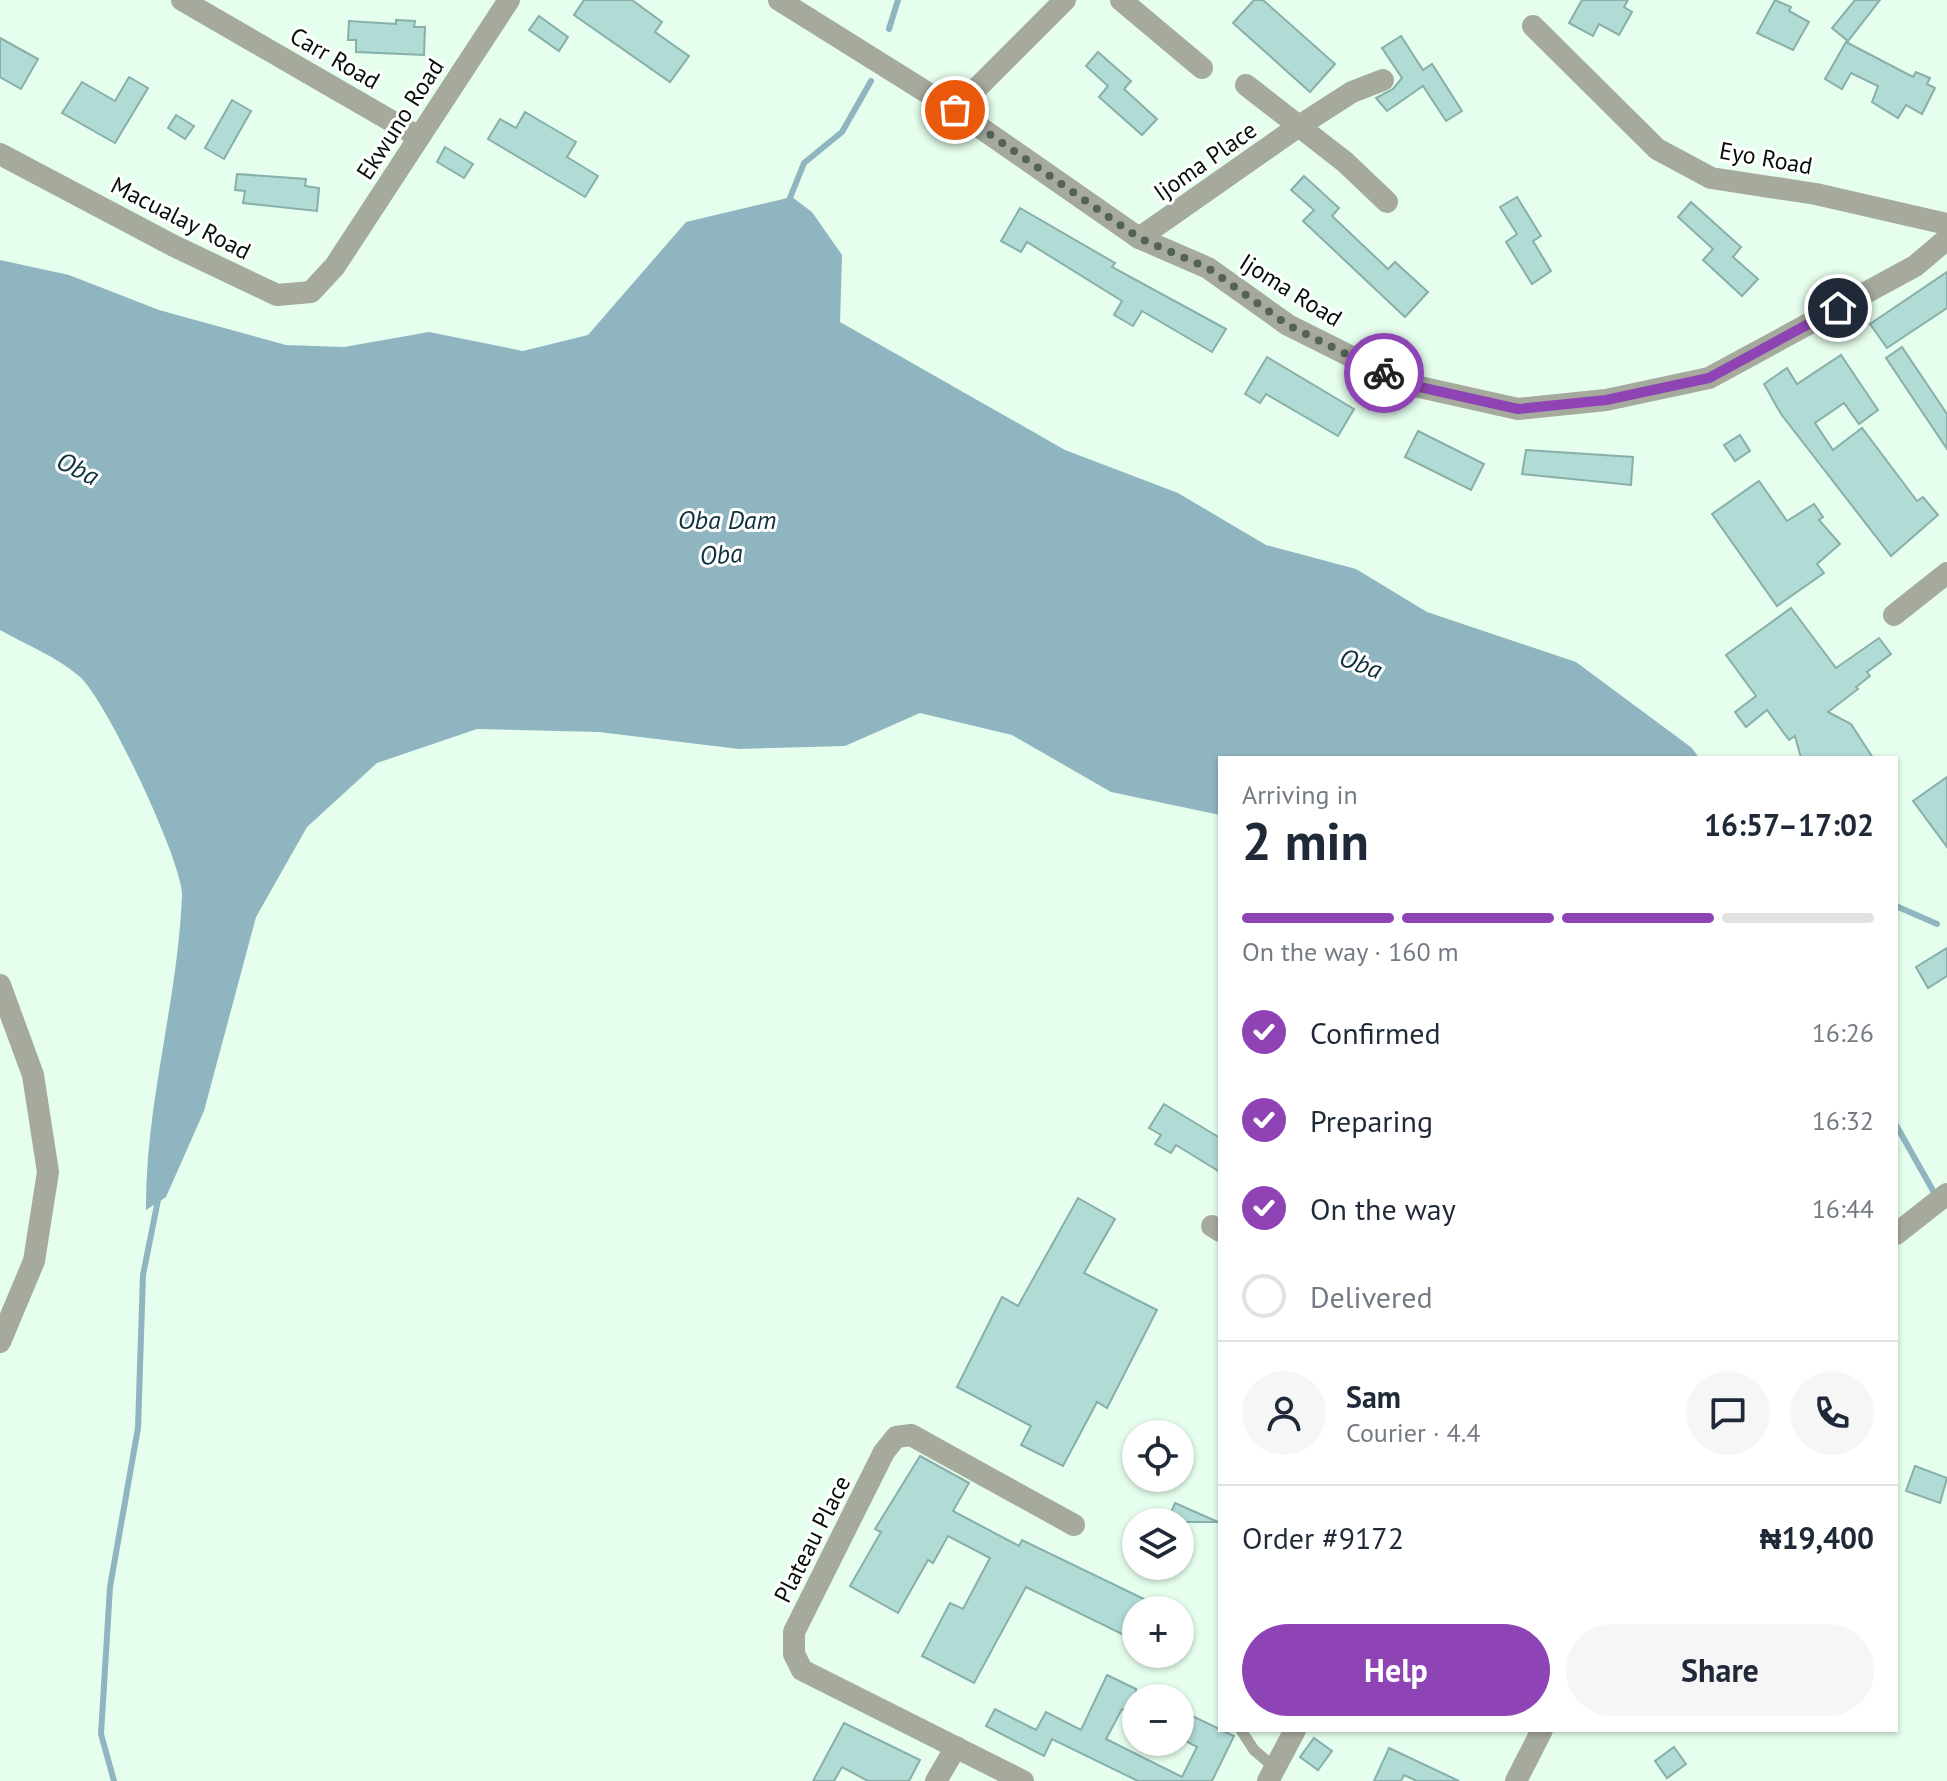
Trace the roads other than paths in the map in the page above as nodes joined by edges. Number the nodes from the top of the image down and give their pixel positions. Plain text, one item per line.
1 (182, 0) edge
2 (509, 0) edge
3 (779, 0) edge
4 (1121, 0) edge
5 (1062, 1) edge
6 (1533, 26) dead end
7 (1202, 68) dead end
8 (1383, 80) dead end
9 (1246, 85) dead end
10 (955, 110) junction
11 (1299, 126) junction
12 (419, 137) junction
13 (0, 154) edge
14 (1387, 202) dead end
15 (1947, 224) edge
16 (1139, 238) junction
17 (1947, 239) edge
18 (335, 266) joint
19 (1947, 573) edge
20 (1894, 615) dead end
21 (0, 985) edge
22 (1947, 1194) edge
23 (1903, 1229) edge
24 (0, 1342) edge
25 (1074, 1525) dead end
26 (1242, 1732) edge
27 (1294, 1732) edge
28 (1541, 1732) edge
29 (956, 1747) junction
30 (1272, 1775) edge
31 (936, 1781) edge
32 (1023, 1781) edge
33 (1516, 1781) edge

1 - 12 street, Carr Road
2 - 12 street, Ekwuno Road
3 - 10 street, Ijoma Road
4 - 7 street
5 - 10 street
6 - 15 street, Eyo Road
8 - 11 street, Ijoma Place
9 - 11 street, Ijoma Place
10 - 16 street, Ijoma Road
11 - 14 street, Ijoma Place
11 - 16 street, Ijoma Place
12 - 18 street, Ekwuno Road
13 - 18 street, Macualay Road
16 - 17 street, Ijoma Road
19 - 20 street
21 - 24 street
22 - 23 street
25 - 29 street, Plateau Place
26 - 30 lane
27 - 30 street
28 - 33 street
29 - 31 street
29 - 32 street, Plateau Place

